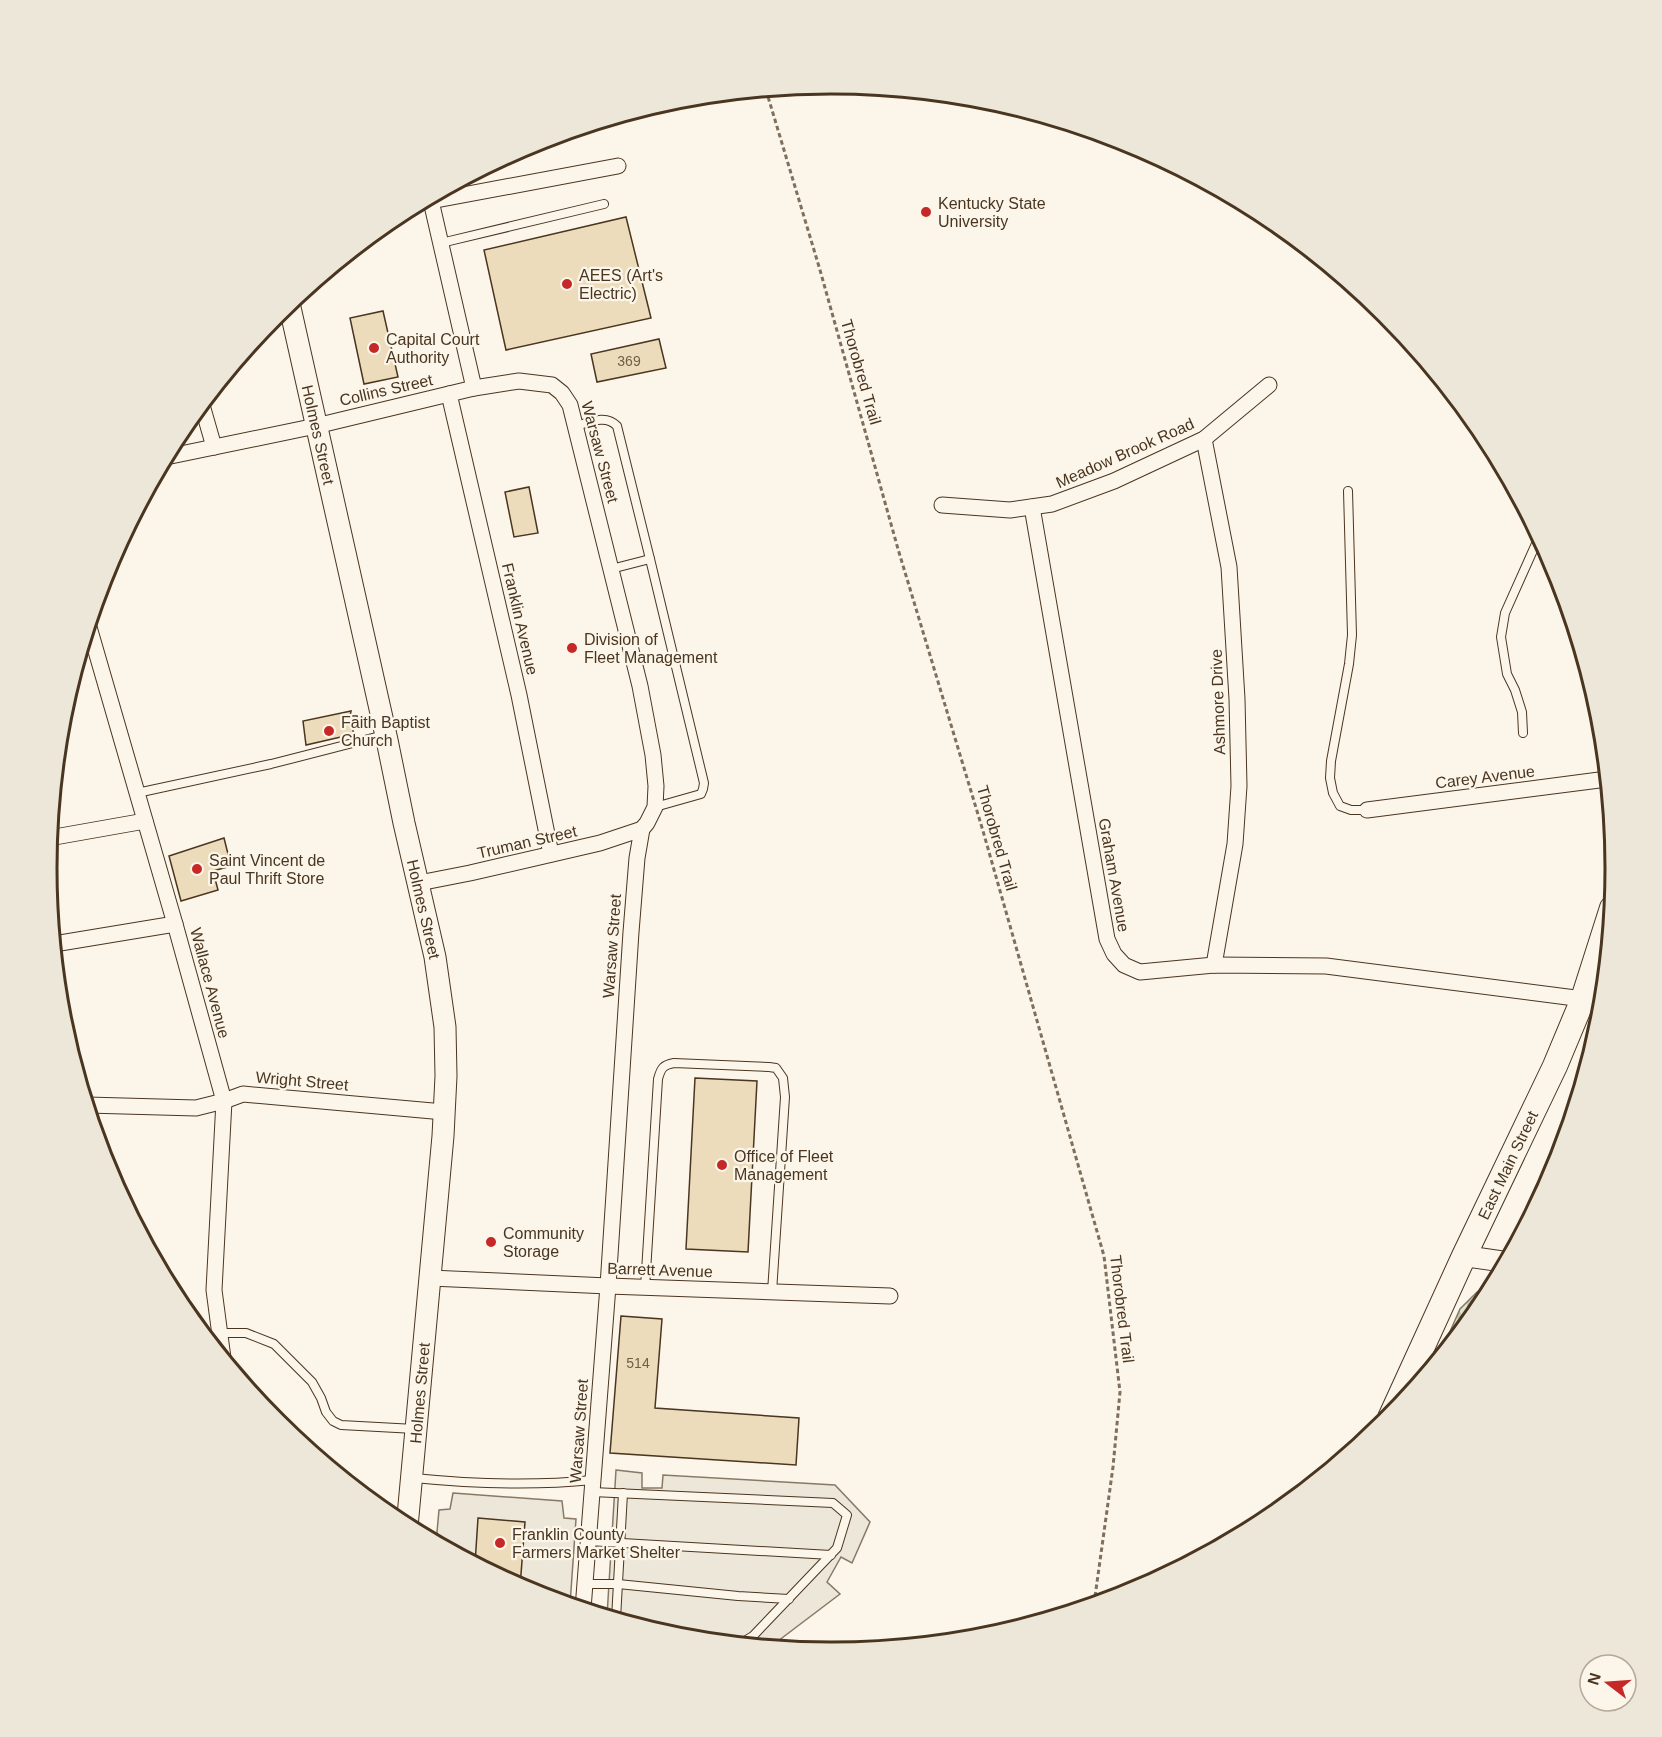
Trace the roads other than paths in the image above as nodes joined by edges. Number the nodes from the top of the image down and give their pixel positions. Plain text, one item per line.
1 (618, 166) dead end
2 (443, 199) edge
3 (604, 204) dead end
4 (428, 208) edge
5 (441, 243) junction
6 (291, 314) edge
7 (1269, 385) dead end
8 (474, 388) junction
9 (449, 394) junction
10 (205, 414) edge
11 (316, 426) junction
12 (576, 426) junction
13 (1204, 439) junction
14 (214, 447) junction
15 (177, 455) edge
16 (1348, 491) dead end
17 (942, 505) dead end
18 (1032, 507) junction
19 (1535, 547) edge
20 (650, 559) junction
21 (612, 569) junction
22 (92, 640) edge
23 (1522, 733) dead end
24 (386, 735) junction
25 (1599, 780) edge
26 (137, 793) junction
27 (655, 807) junction
28 (1367, 810) joint
29 (145, 821) junction
30 (642, 829) junction
31 (58, 837) edge
32 (551, 854) junction
33 (419, 883) junction
34 (175, 924) junction
35 (61, 943) edge
36 (1601, 944) edge
37 (1214, 965) junction
38 (1583, 999) junction
39 (224, 1101) junction
40 (94, 1105) edge
41 (444, 1112) junction
42 (1464, 1256) junction
43 (1498, 1261) edge
44 (430, 1278) junction
45 (608, 1286) junction
46 (645, 1288) junction
47 (772, 1292) junction
48 (890, 1296) dead end
49 (220, 1333) junction
50 (221, 1345) edge
51 (1403, 1390) edge
52 (417, 1429) junction
53 (412, 1478) junction
54 (593, 1486) junction
55 (623, 1493) junction
56 (408, 1516) edge
57 (588, 1541) junction
58 (620, 1542) junction
59 (831, 1555) junction
60 (585, 1584) junction
61 (618, 1584) junction
62 (789, 1599) junction
63 (584, 1601) edge
64 (616, 1612) edge
65 (750, 1638) edge

1 - 2 street
3 - 5 lane
4 - 5 street
5 - 8 street
6 - 11 main road, Holmes Street
7 - 13 street, Meadow Brook Road
8 - 9 street, Collins Street
8 - 12 street, Warsaw Street
9 - 11 street, Collins Street
9 - 32 street, Franklin Avenue
10 - 14 street
11 - 14 street, Collins Street
11 - 24 main road, Holmes Street
12 - 20 lane
12 - 21 street, Warsaw Street
13 - 18 street, Meadow Brook Road
13 - 37 street, Ashmore Drive
14 - 15 street, Collins Street
16 - 28 lane
17 - 18 street, Meadow Brook Road
18 - 37 street, Graham Avenue
19 - 23 lane
20 - 21 lane
20 - 27 lane
21 - 27 street, Warsaw Street
22 - 26 street, Wallace Avenue
24 - 26 lane
24 - 33 main road, Holmes Street
25 - 28 street, Carey Avenue
26 - 29 street, Wallace Avenue
27 - 30 street, Warsaw Street
29 - 31 street
29 - 34 street, Wallace Avenue
30 - 32 street, Truman Street
30 - 45 street, Warsaw Street
32 - 33 street, Truman Street
33 - 41 main road, Holmes Street
34 - 35 street
34 - 39 street, Wallace Avenue
36 - 38 main road, East Main Street
37 - 38 street, Graham Avenue
38 - 42 main road, East Main Street
39 - 40 street, Wright Street
39 - 41 street, Wright Street
39 - 49 street, Wallace Avenue
41 - 44 main road, Holmes Street
42 - 43 street
42 - 51 main road, East Main Street
44 - 45 street, Barrett Avenue
44 - 52 main road, Holmes Street
45 - 46 street, Barrett Avenue
45 - 54 street, Warsaw Street
46 - 47 street, Barrett Avenue
46 - 47 lane
47 - 48 street, Barrett Avenue
49 - 50 street, Wallace Avenue
49 - 52 lane
52 - 53 main road, Holmes Street
53 - 54 lane
53 - 56 main road, Holmes Street
54 - 55 lane
54 - 57 street, Warsaw Street
55 - 58 lane
55 - 59 lane
57 - 58 lane
57 - 60 street, Warsaw Street
58 - 59 lane
58 - 61 lane
59 - 62 lane
60 - 61 lane
60 - 63 street, Warsaw Street
61 - 62 lane
61 - 64 lane
62 - 65 lane

